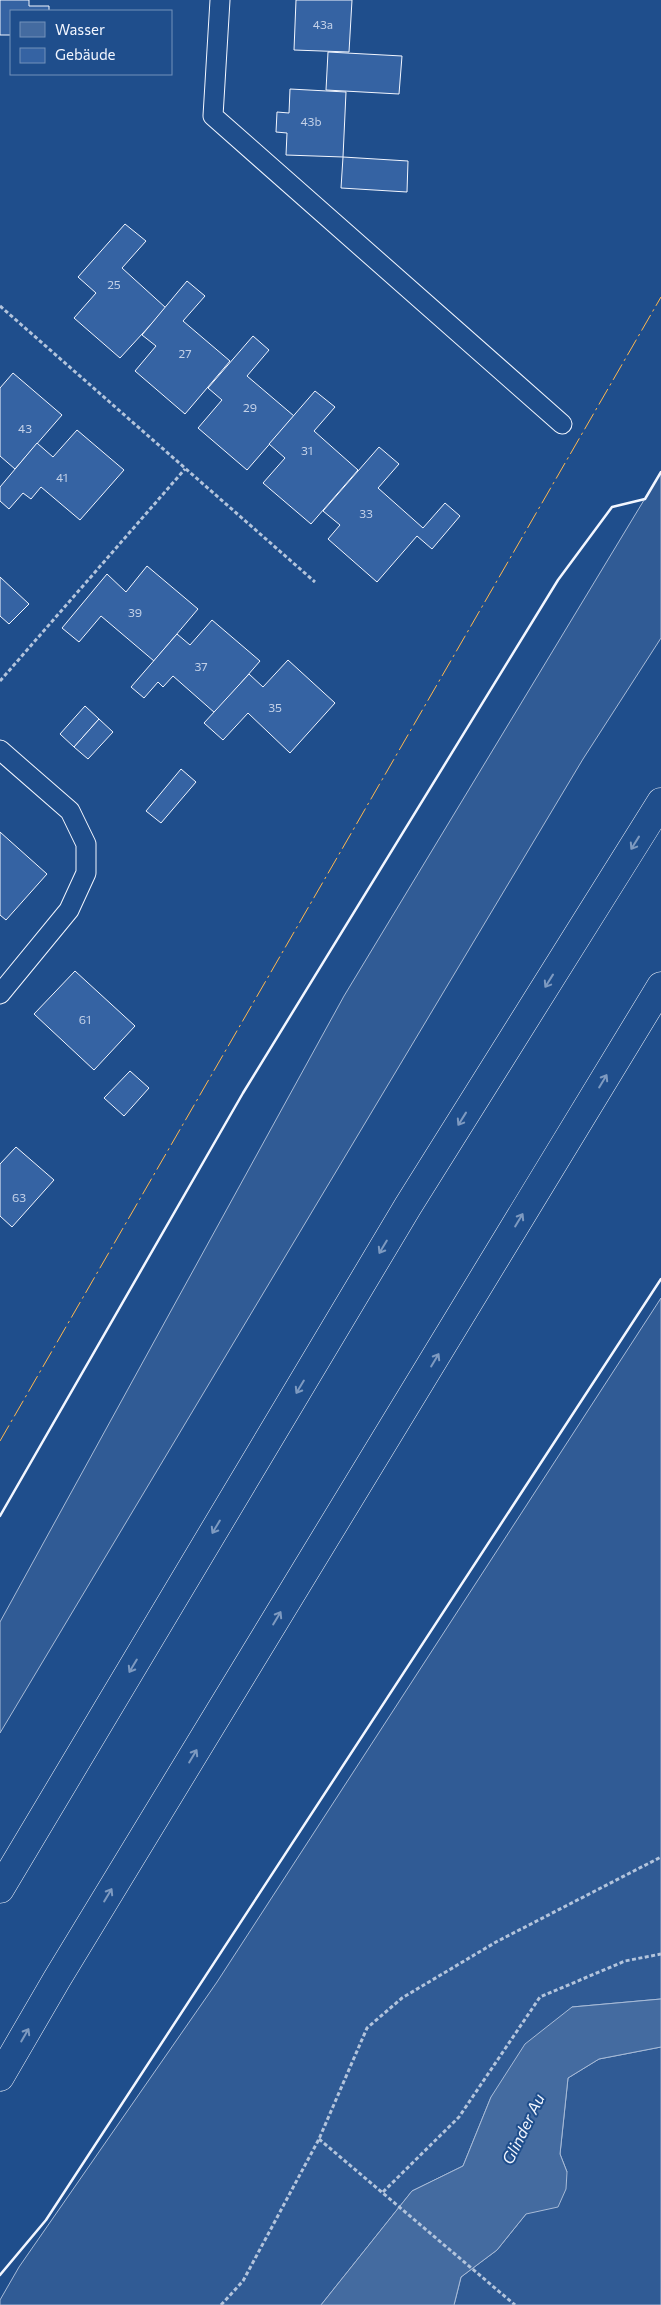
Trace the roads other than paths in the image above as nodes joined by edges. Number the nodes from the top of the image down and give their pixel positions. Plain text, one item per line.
1 (220, 0) edge
2 (562, 424) dead end
3 (0, 750) edge
4 (661, 802) edge
5 (661, 986) edge
6 (0, 994) edge
7 (0, 1889) edge
8 (0, 2077) edge

1 - 2 lane
3 - 6 lane
4 -> 7 highway
8 -> 5 highway

